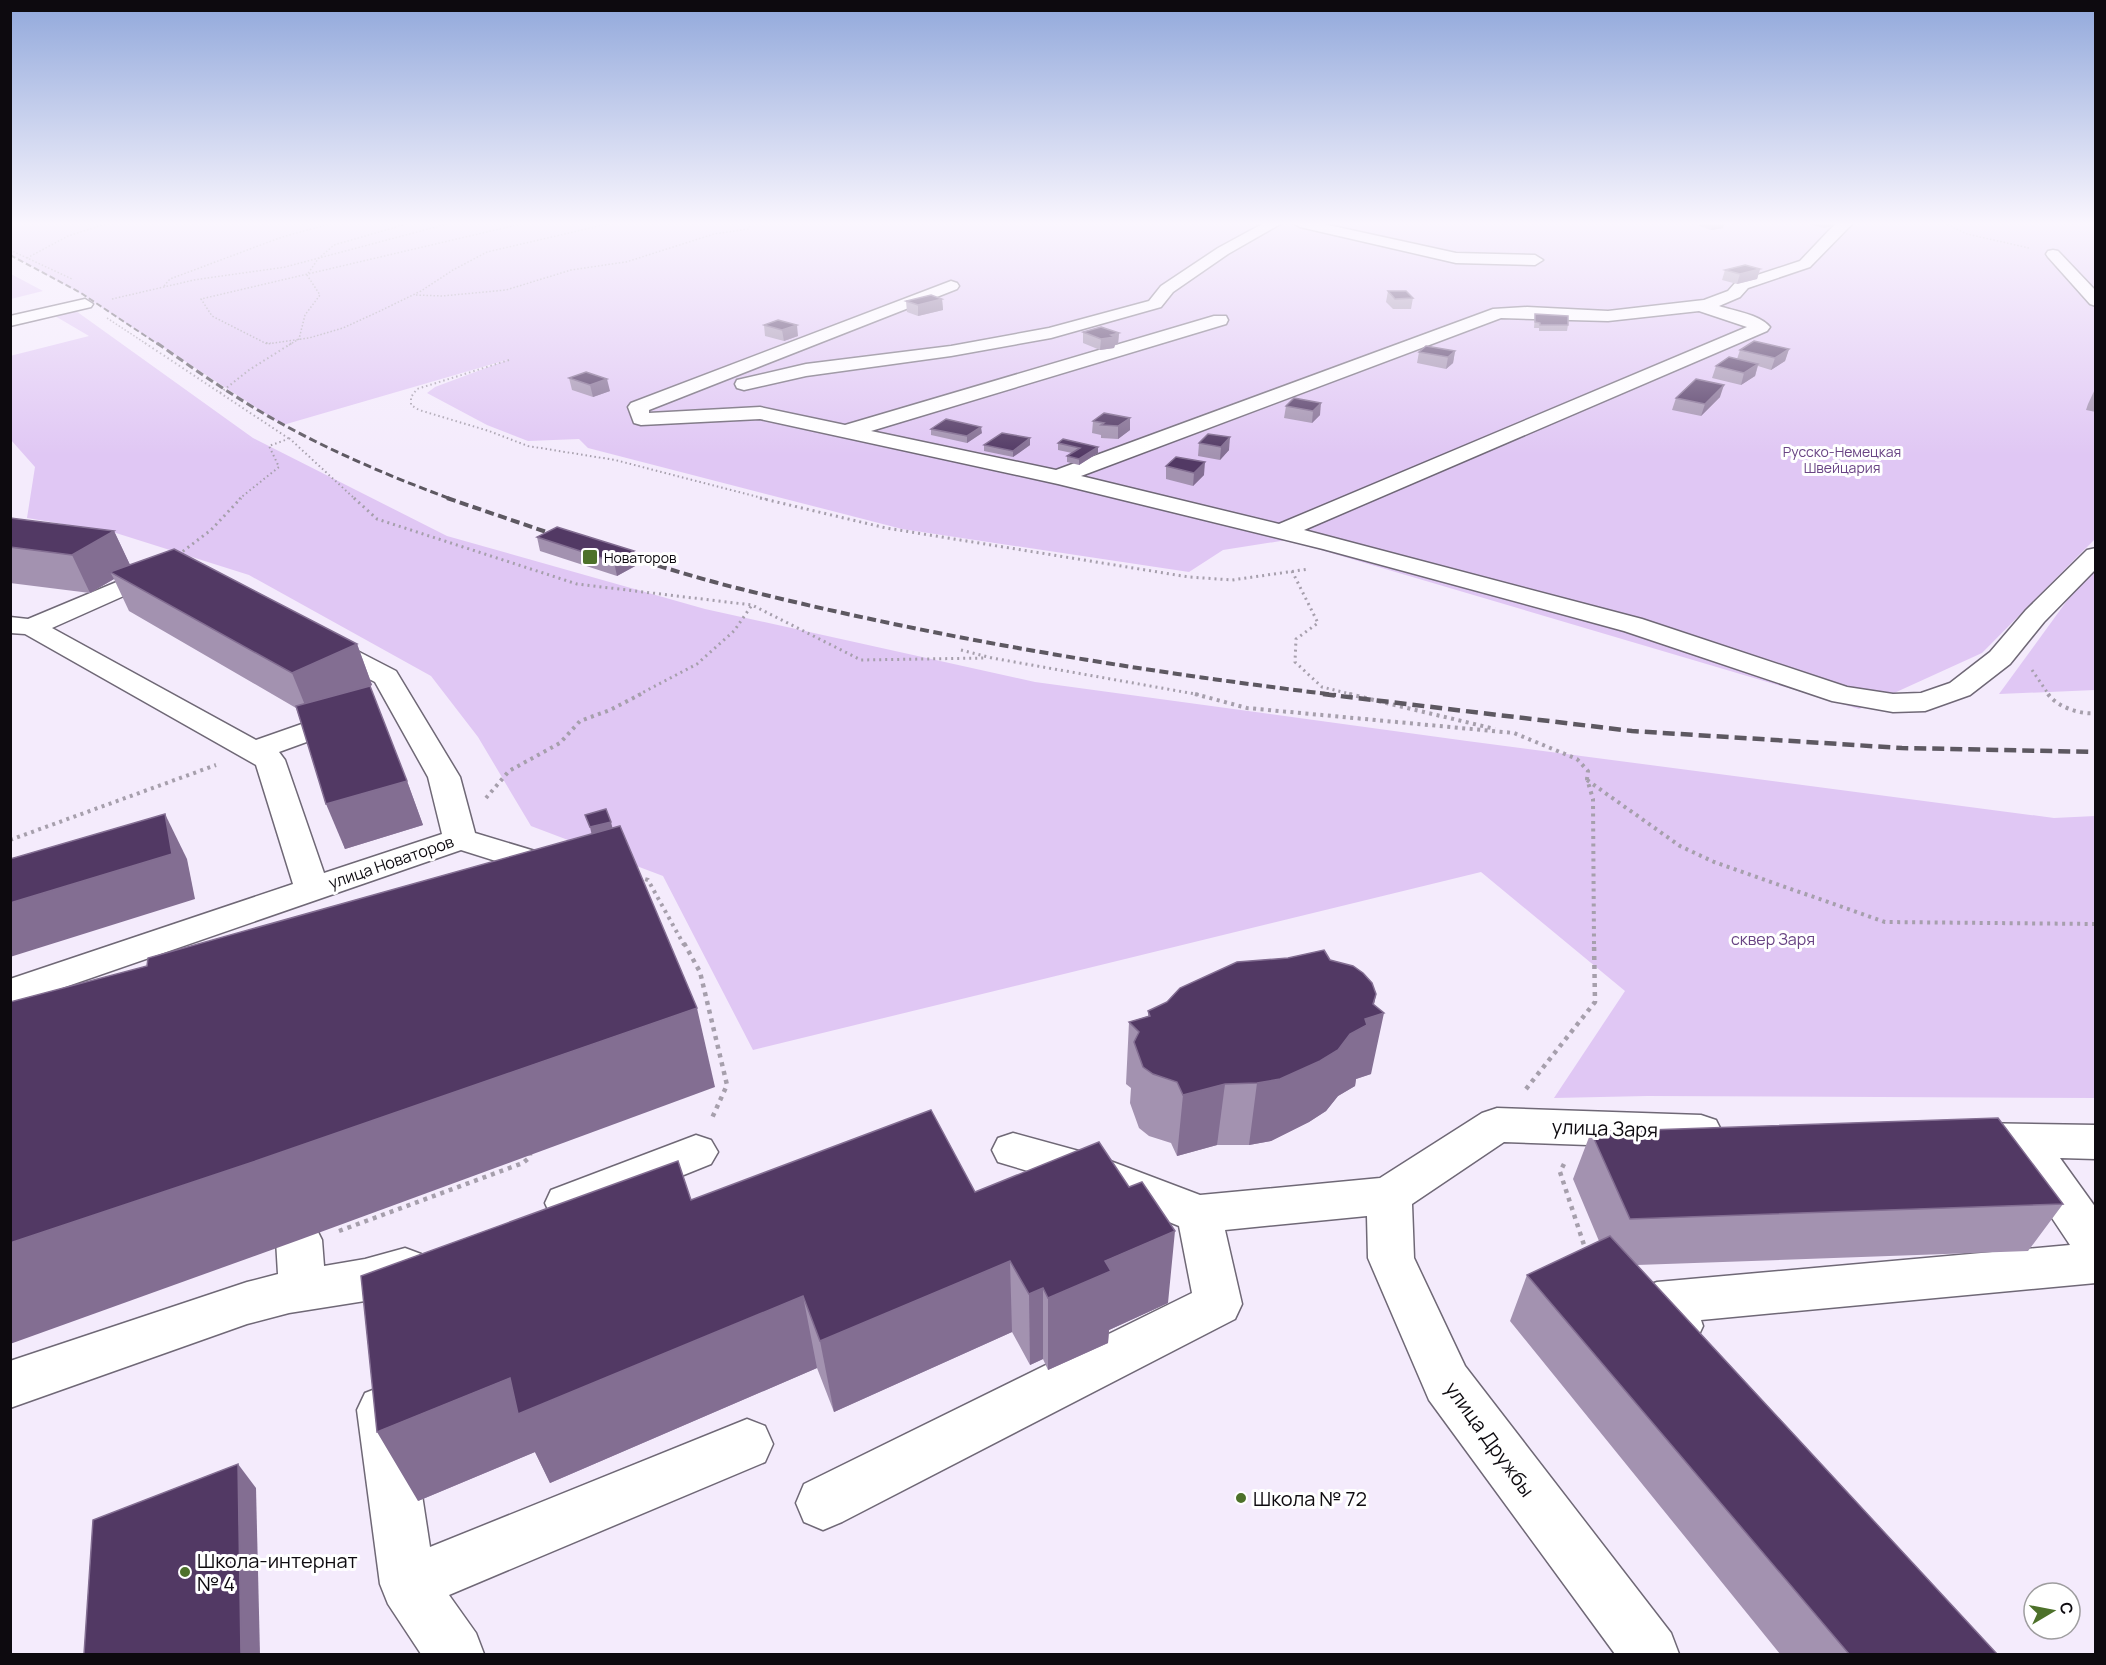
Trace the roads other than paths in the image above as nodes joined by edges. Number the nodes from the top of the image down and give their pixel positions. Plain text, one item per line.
1 (913, 301) edge
2 (1158, 301) edge
3 (1716, 301) edge
4 (85, 304) road end
5 (1701, 306) junction
6 (1220, 320) dead end
7 (10, 321) edge
8 (648, 403) junction
9 (848, 431) junction
10 (1058, 477) junction
11 (1280, 532) junction
12 (2096, 555) edge
13 (124, 562) dead end
14 (21, 626) edge
15 (303, 634) edge
16 (399, 699) junction
17 (254, 751) junction
18 (459, 834) junction
19 (312, 889) junction
20 (577, 895) edge
21 (10, 993) edge
22 (1744, 1133) edge
23 (1932, 1139) edge
24 (2025, 1142) junction
25 (2096, 1142) edge
26 (1013, 1150) dead end
27 (696, 1152) road end
28 (1389, 1196) junction
29 (1199, 1214) junction
30 (534, 1216) edge
31 (2096, 1246) edge
32 (437, 1255) edge
33 (2096, 1263) edge
34 (371, 1323) junction
35 (1705, 1355) edge
36 (10, 1385) edge
37 (747, 1443) dead end
38 (823, 1503) dead end
39 (408, 1584) junction
40 (455, 1654) edge
41 (1650, 1654) edge

1 - 8 street
2 - 8 street
3 - 5 street
4 - 7 street
5 - 10 street
5 - 11 street
6 - 9 street
8 - 9 street
9 - 10 street
10 - 11 street
11 - 12 street
13 - 14 street
14 - 17 street
15 - 16 street, улица Новаторов
16 - 17 street
16 - 18 street, улица Новаторов
17 - 19 street
18 - 19 street, улица Новаторов
18 - 20 street
19 - 21 street, улица Новаторов
22 - 28 street, улица Заря
23 - 24 street
24 - 25 street
24 - 31 street
26 - 29 street
27 - 30 street
28 - 29 street
28 - 41 street, улица Дружбы
29 - 38 street
32 - 34 street
33 - 35 street
34 - 36 street
34 - 39 street
37 - 39 street
39 - 40 street

